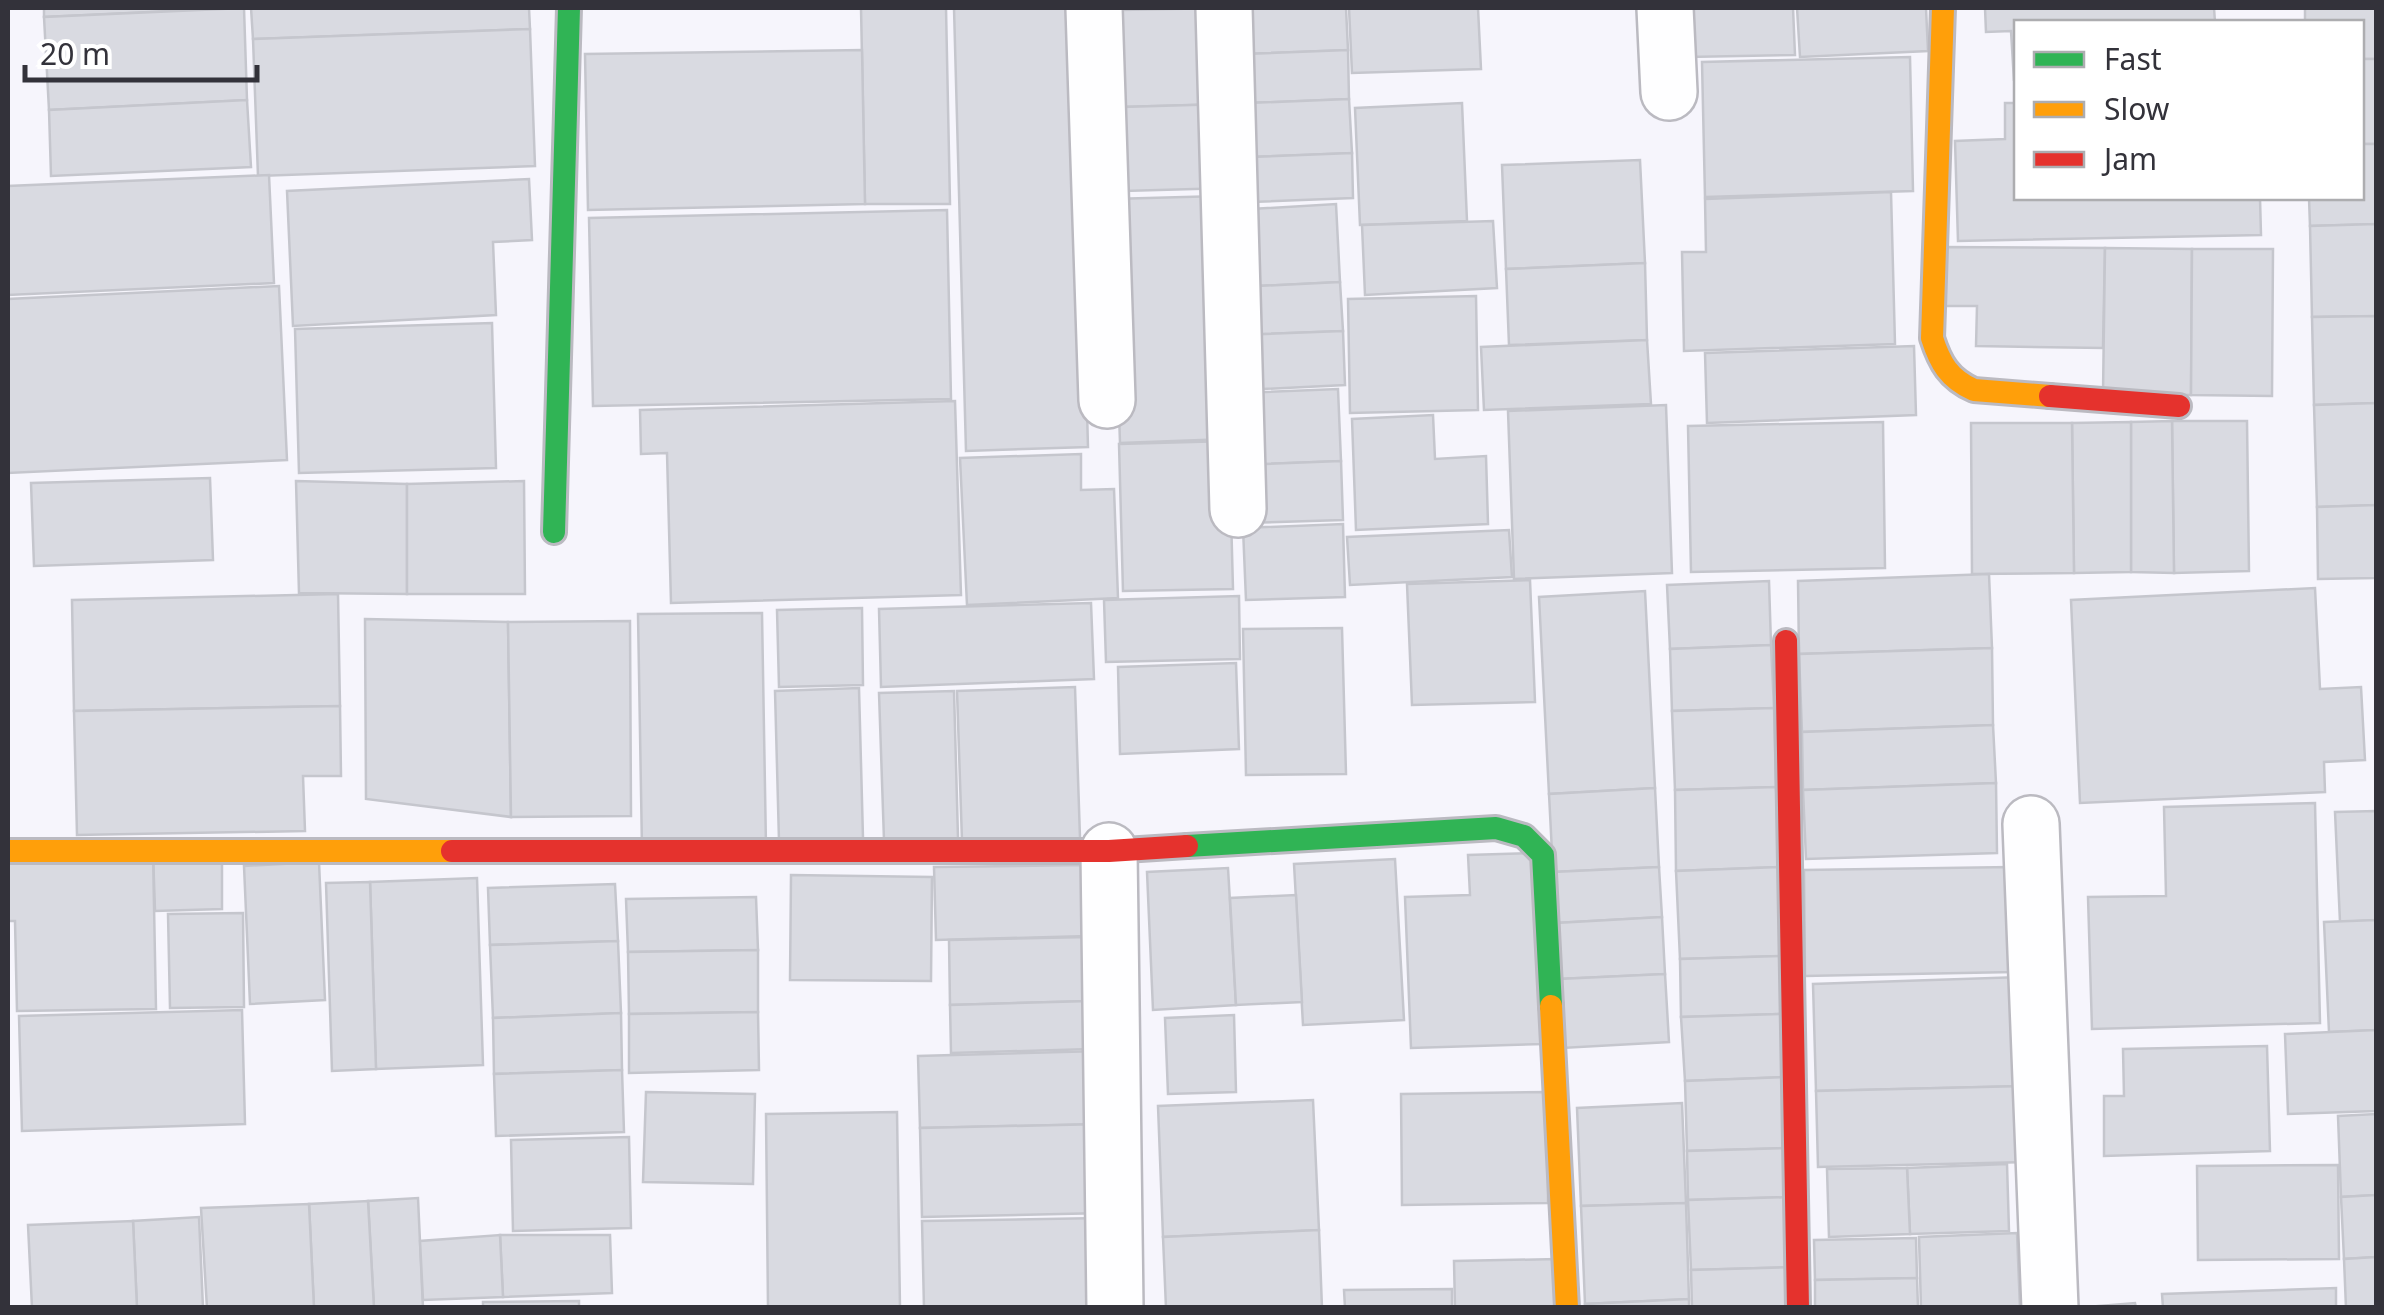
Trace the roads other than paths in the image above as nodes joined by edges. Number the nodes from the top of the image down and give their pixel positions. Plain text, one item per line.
1 (569, 8) edge
2 (1094, 8) edge
3 (1224, 8) edge
4 (1665, 8) edge
5 (1943, 8) edge
6 (1670, 92) dead end
7 (1106, 400) dead end
8 (2179, 406) dead end
9 (1238, 509) dead end
10 (554, 532) dead end
11 (1786, 640) dead end
12 (2031, 824) dead end
13 (1110, 850) junction
14 (8, 851) edge
15 (1115, 1308) edge
16 (1567, 1308) edge
17 (1798, 1308) edge
18 (2050, 1308) edge

1 - 10 street
2 - 7 street
3 - 9 street
4 - 6 street
5 - 8 street
11 - 17 street
12 - 18 street
13 - 14 street
13 - 15 street
13 - 16 street

